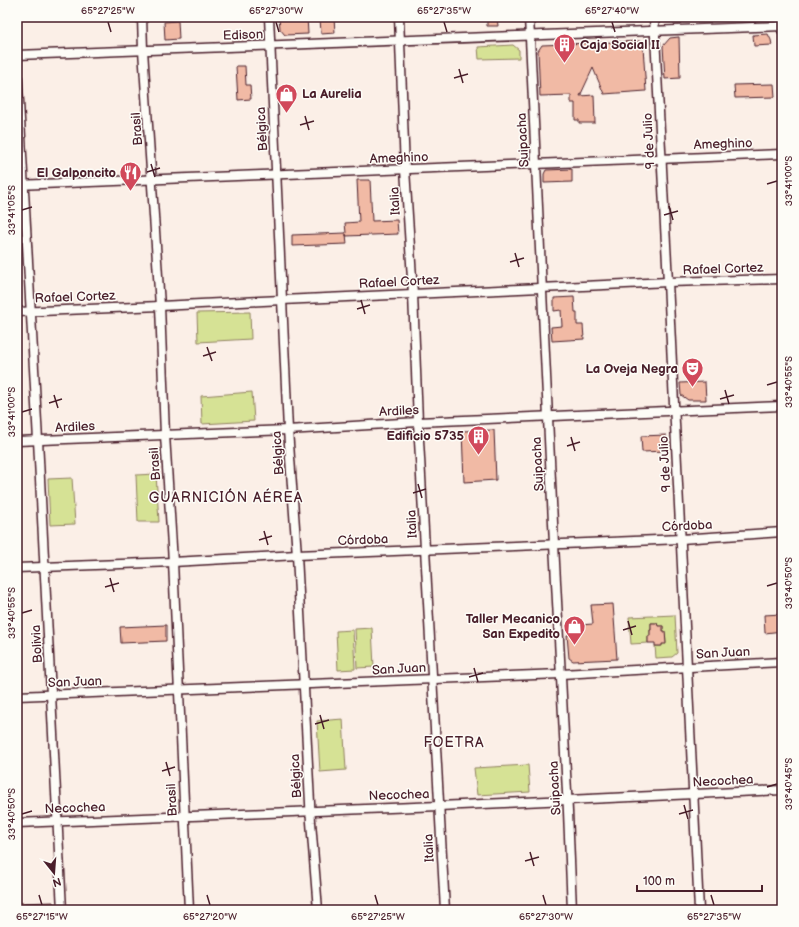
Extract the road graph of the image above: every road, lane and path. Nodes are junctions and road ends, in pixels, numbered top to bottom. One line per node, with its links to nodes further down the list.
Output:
1 (142, 17): 13 (street, Brasil)
2 (269, 17): 12 (street, Bélgica)
3 (399, 17): 11 (street, Italia)
4 (528, 17): 10 (street, Suipacha)
5 (654, 17): 9 (street, 9 de Julio)
6 (781, 17): 7 (street)
7 (782, 26): 8 (street); 9 (street, Edison)
8 (782, 30)
9 (654, 32): 10 (street, Edison); 17 (street, 9 de Julio)
10 (530, 36): 11 (street, Edison); 18 (street, Suipacha)
11 (400, 41): 12 (street, Edison); 19 (street, Italia)
12 (270, 46): 13 (street, Edison); 20 (street, Bélgica)
13 (143, 50): 14 (street, Edison); 21 (street, Brasil)
14 (17, 55)
15 (17, 66): 22 (street, Bolivia)
16 (782, 154): 17 (street, Ameghino)
17 (662, 159): 18 (street, Ameghino); 24 (street, 9 de Julio)
18 (536, 164): 19 (street, Ameghino); 25 (street, Suipacha)
19 (405, 169): 20 (street, Ameghino); 26 (street, Italia)
20 (276, 175): 21 (street, Ameghino); 27 (street, Bélgica)
21 (152, 180): 22 (street, Ameghino); 28 (street, Brasil)
22 (20, 185): 29 (street, Bolivia)
23 (782, 278): 24 (street, Rafael Cortez)
24 (668, 282): 25 (street, Rafael Cortez); 32 (street, 9 de Julio)
25 (542, 288): 26 (street, Rafael Cortez); 33 (street, Suipacha)
26 (413, 294): 27 (street, Rafael Cortez); 34 (street, Italia)
27 (282, 300): 28 (street, Rafael Cortez); 35 (street, Bélgica)
28 (160, 306): 29 (street, Rafael Cortez); 36 (street, Brasil)
29 (31, 311): 30 (street, Rafael Cortez); 37 (street, Bolivia)
30 (17, 312)
31 (782, 406): 32 (street, Ardiles)
32 (675, 411): 33 (street, Ardiles); 40 (street, 9 de Julio)
33 (548, 416): 34 (street, Ardiles); 41 (street, Suipacha)
34 (418, 422): 35 (street, Ardiles); 42 (street, Italia)
35 (288, 430): 36 (street, Ardiles); 43 (street, Bélgica)
36 (165, 435): 37 (street, Ardiles); 44 (street, Brasil)
37 (38, 440): 38 (street, Ardiles); 45 (street, Bolivia)
38 (17, 441)
39 (782, 532): 40 (street, Córdoba)
40 (681, 539): 41 (street, Córdoba); 48 (street, 9 de Julio)
41 (554, 544): 42 (street, Córdoba); 49 (street, Suipacha)
42 (426, 549): 43 (street, Córdoba); 50 (street, Italia)
43 (297, 554): 44 (street, Córdoba); 51 (street, Bélgica)
44 (173, 562): 45 (street, Córdoba); 52 (street, Brasil)
45 (45, 566): 46 (street, Córdoba); 53 (street, Bolivia)
46 (17, 568)
47 (782, 662): 48 (street, San Juan)
48 (687, 667): 49 (street, San Juan); 56 (street, 9 de Julio)
49 (561, 674): 50 (street, San Juan); 57 (street, Suipacha)
50 (432, 679): 51 (street, San Juan); 58 (street, Italia)
51 (304, 685): 52 (street, San Juan); 59 (street, Bélgica)
52 (179, 690): 53 (street, San Juan); 60 (street, Brasil)
53 (51, 695): 54 (street, San Juan); 61 (street, Bolivia)
54 (17, 696)
55 (782, 790): 56 (street, Necochea)
56 (693, 794): 57 (street, Necochea); 68 (street, 9 de Julio)
57 (568, 800): 58 (street, Necochea); 67 (street, Suipacha)
58 (439, 806): 59 (street, Necochea); 66 (street, Italia)
59 (310, 810): 60 (street, Necochea); 65 (street, Bélgica)
60 (185, 816): 61 (street, Necochea); 64 (street, Brasil)
61 (57, 820): 62 (street, Necochea); 63 (street, Bolivia)
62 (17, 823)
63 (62, 910)
64 (189, 910)
65 (318, 910)
66 (445, 910)
67 (572, 910)
68 (699, 910)

